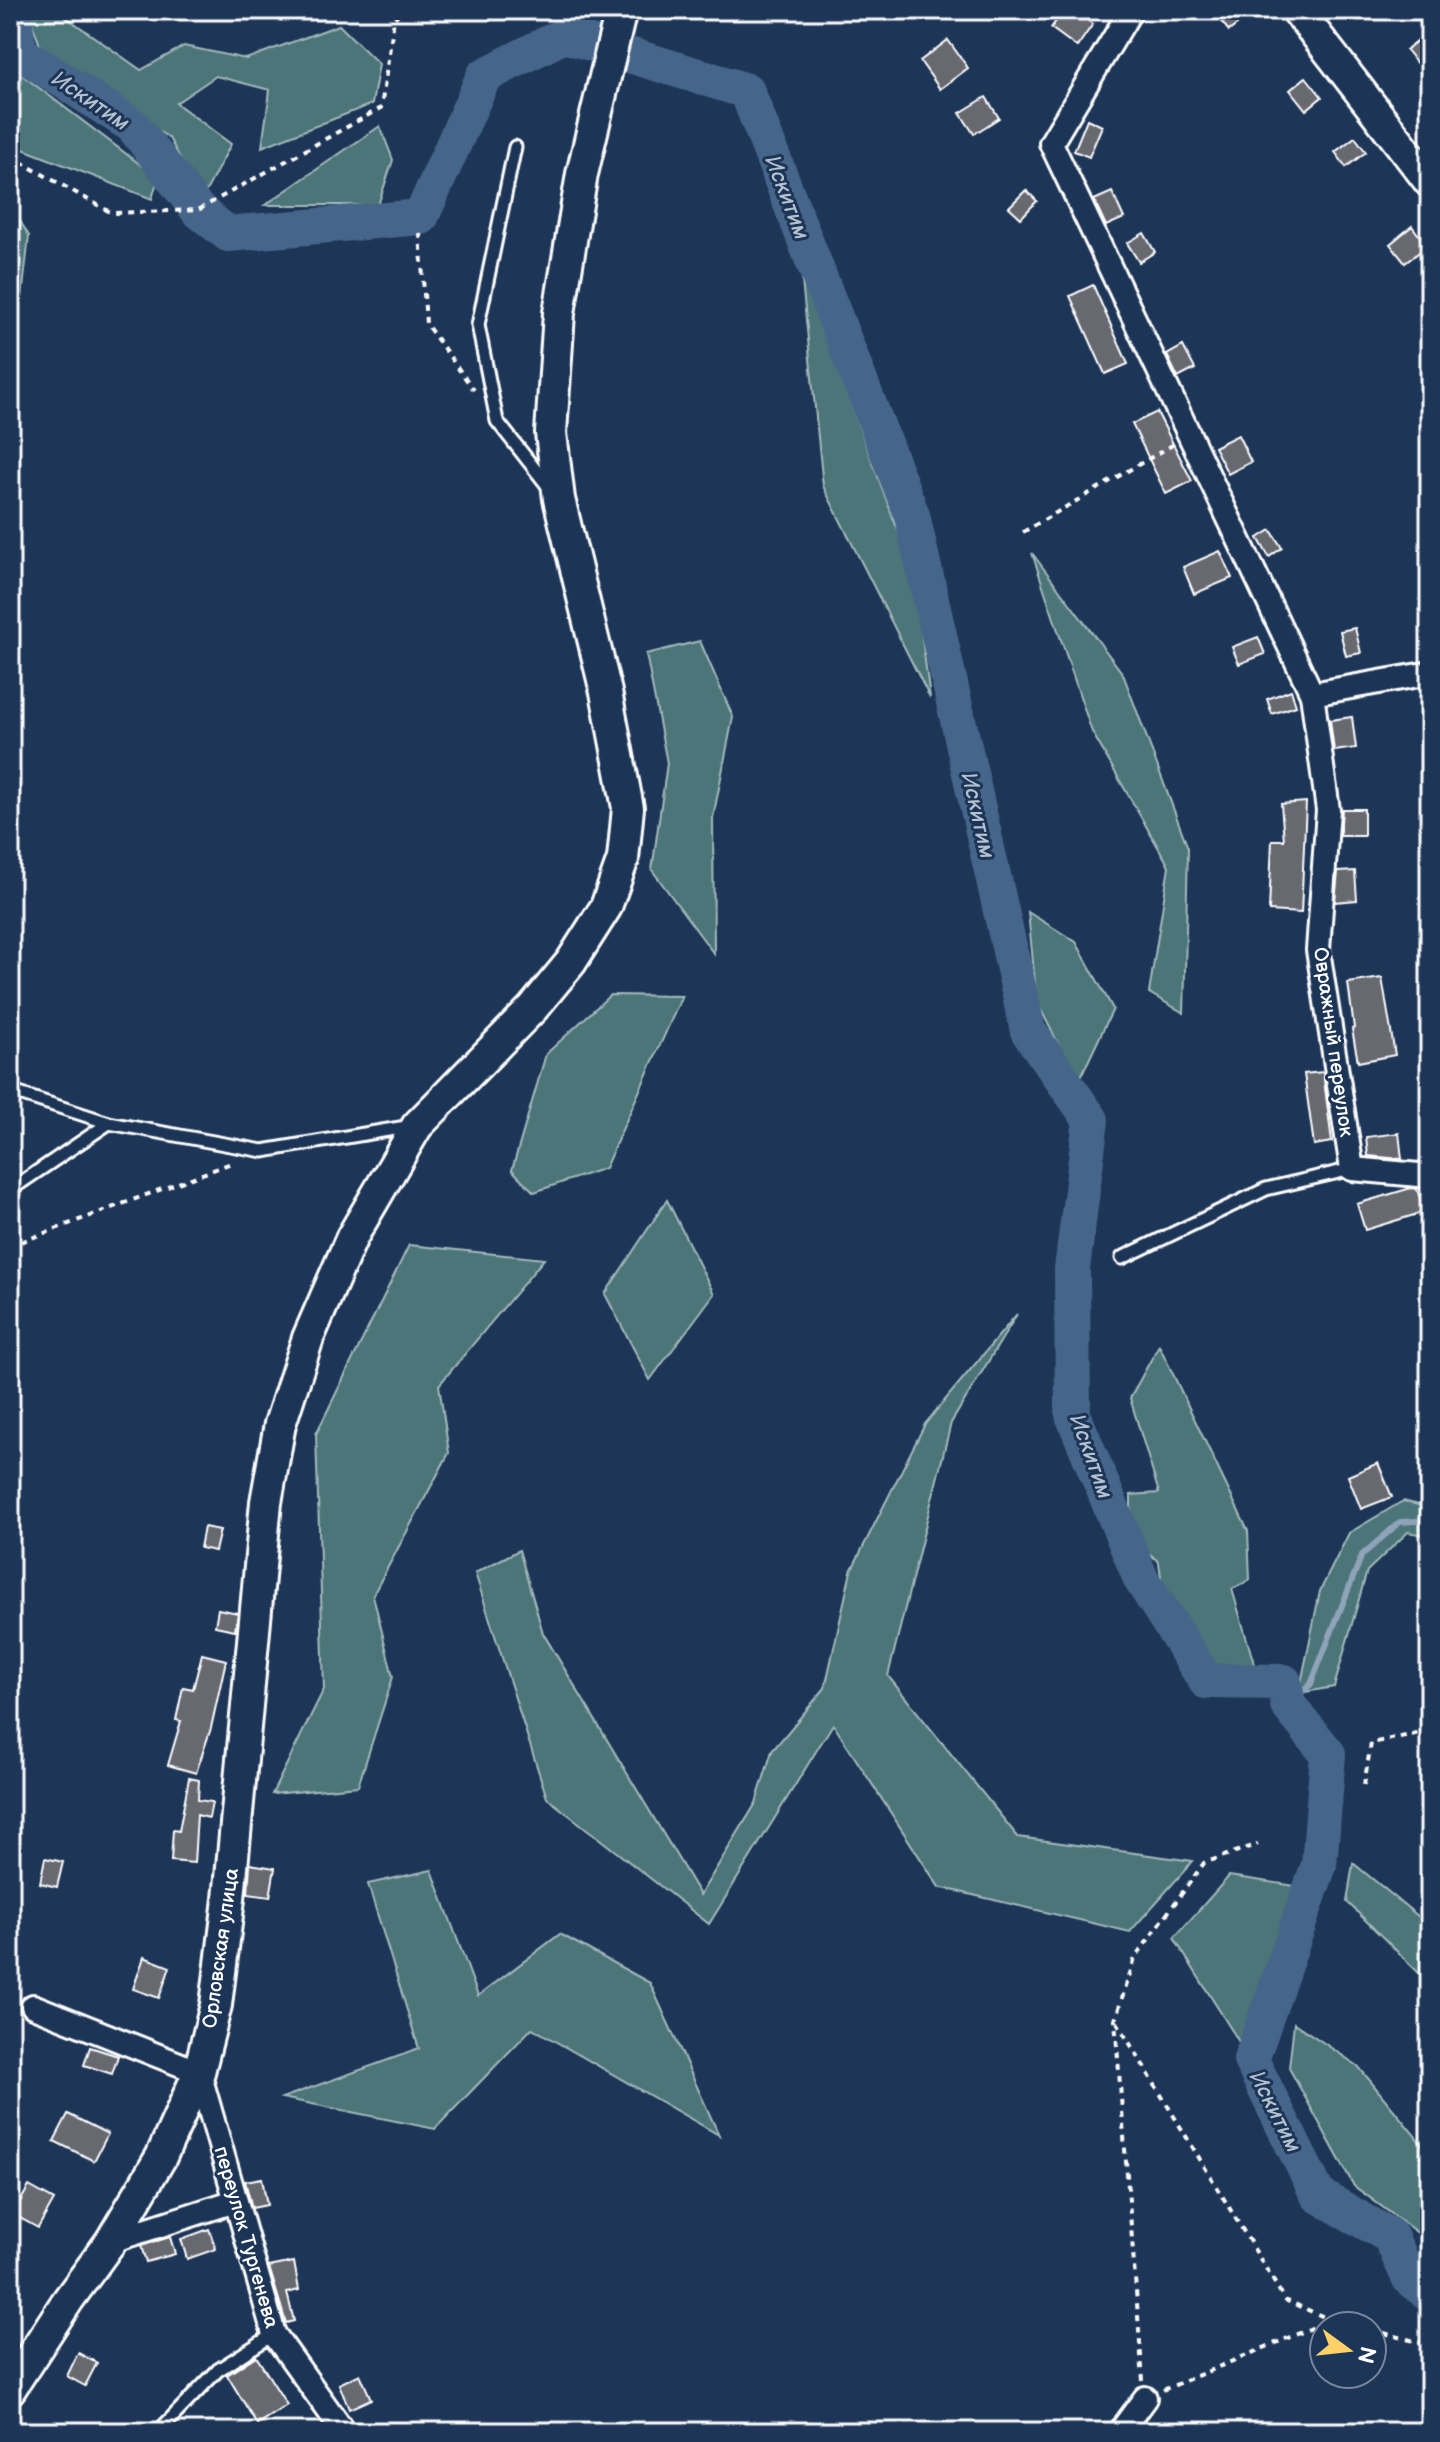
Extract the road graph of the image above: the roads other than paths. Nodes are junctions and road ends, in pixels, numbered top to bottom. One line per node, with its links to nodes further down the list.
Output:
1 (621, 10): 6 (main road, Орловская улица)
2 (1131, 10): 8 (street, Овражный переулок)
3 (1297, 10): 5 (main road)
4 (515, 147): 6 (lane)
5 (1430, 182)
6 (559, 499): 11 (main road, Орловская улица)
7 (1430, 673): 8 (street)
8 (1312, 694): 12 (street, Овражный переулок)
9 (12, 1093): 10 (lane)
10 (109, 1123): 11 (lane); 14 (lane)
11 (417, 1126): 17 (main road, Орловская улица)
12 (1352, 1169): 13 (street); 15 (lane)
13 (1430, 1176)
14 (10, 1190)
15 (1122, 1258)
16 (33, 2006): 17 (street)
17 (199, 2072): 18 (street, переулок Тургенева); 19 (main road, Орловская улица)
18 (235, 2201): 19 (street); 20 (street, переулок Тургенева)
19 (111, 2241): 21 (main road, Орловская улица)
20 (274, 2334): 23 (lane); 24 (street, переулок Тургенева)
21 (10, 2389)
22 (1145, 2398): 25 (street)
23 (158, 2432)
24 (344, 2432)
25 (1120, 2432)

